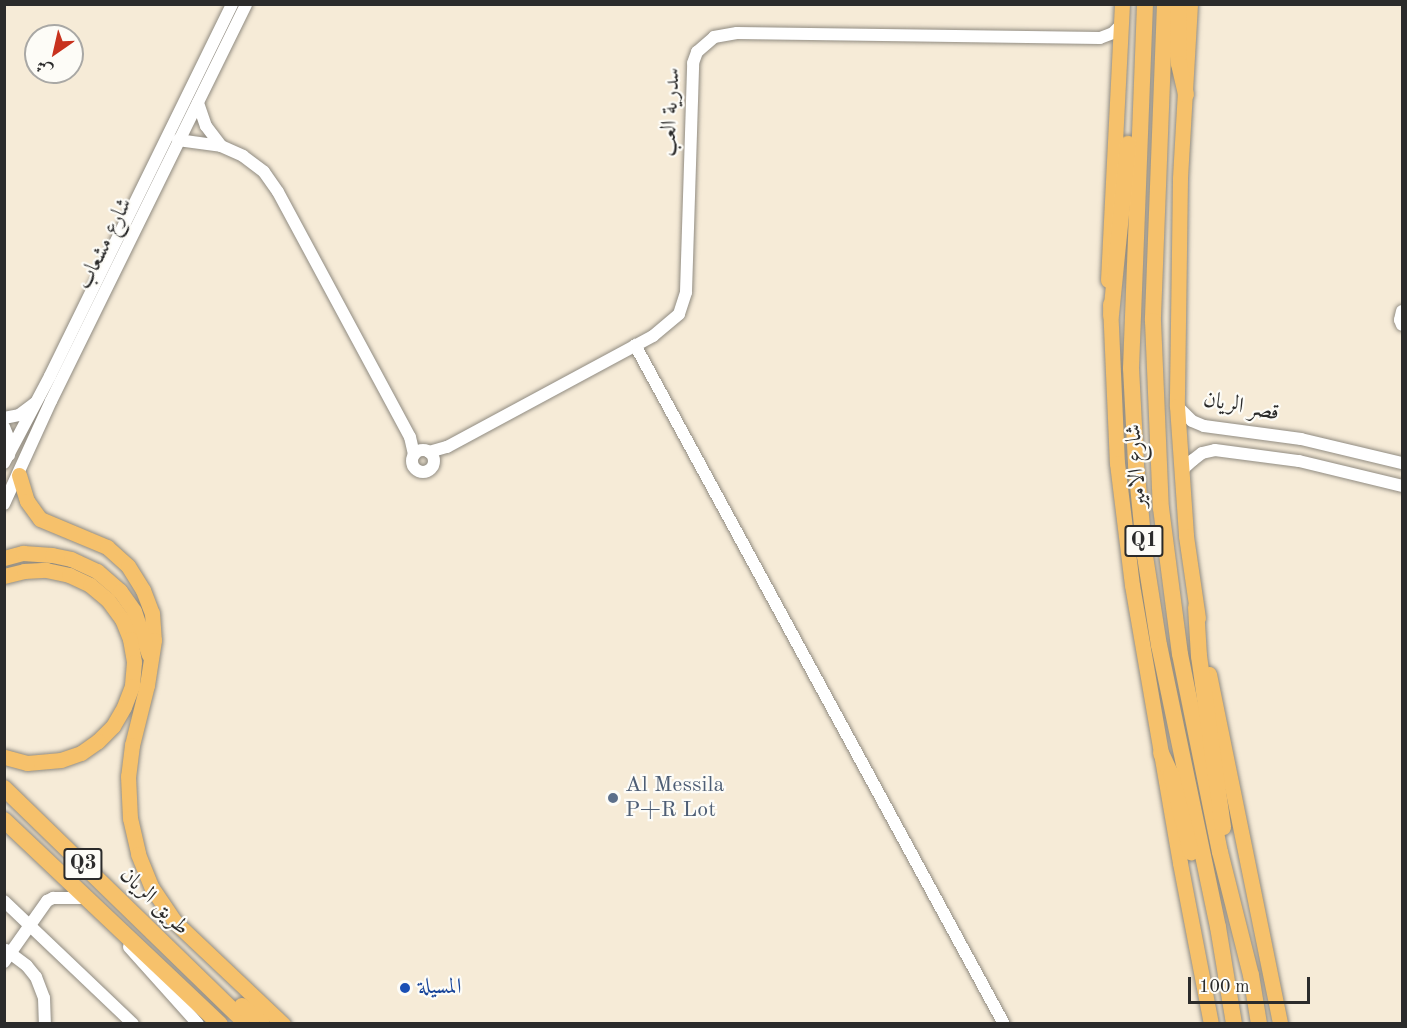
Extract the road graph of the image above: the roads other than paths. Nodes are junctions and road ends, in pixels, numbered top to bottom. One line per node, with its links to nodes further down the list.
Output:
1 (232, 4): 20 (street, شارع مشعاب)
2 (246, 4): 13 (street, شارع مشعاب)
3 (1122, 4): 8 (main road, شارع الامير)
4 (1145, 4): 10 (highway, شارع الامير / Q1)
5 (1165, 4): 41 (highway, شارع الامير / Q1)
6 (1178, 4): 12 (highway)
7 (1190, 4): 12 (main road, شارع الامير)
8 (1122, 24): 9 (street); 11 (main road, شارع الامير)
9 (1100, 38): 11 (street); 19 (street, سدرية العب)
10 (1142, 51): 17 (highway); 45 (highway, شارع الامير / Q1)
11 (1120, 53): 17 (main road, شارع الامير)
12 (1186, 94): 21 (main road, شارع الامير)
13 (198, 103): 14 (street, شارع مشعاب); 15 (street)
14 (178, 140): 15 (street); 28 (street, شارع مشعاب)
15 (221, 146): 19 (street, سدرية العب)
16 (1402, 311): 18 (street)
17 (1111, 315): 36 (main road, شارع الامير)
18 (1402, 325)
19 (636, 345): 56 (street)
20 (39, 400): 22 (street); 25 (street, شارع مشعاب)
21 (1177, 406): 24 (street, قصر الريان); 29 (main road, شارع الامير)
22 (4, 418)
23 (4, 427): 25 (street)
24 (1301, 440): 26 (street, قصر الريان); 27 (street, قصر الريان)
25 (7, 460)
26 (1299, 461): 29 (street, قصر الريان); 30 (street, قصر الريان)
27 (1402, 463)
28 (19, 475): 31 (street, شارع مشعاب); 35 (main road)
29 (1181, 480): 34 (main road, شارع الامير)
30 (1402, 486)
31 (4, 504)
32 (4, 558): 35 (main road)
33 (4, 576): 37 (main road)
34 (1196, 607): 41 (highway); 60 (main road, شارع الامير)
35 (151, 661): 39 (main road)
36 (1161, 753): 45 (highway); 57 (main road, شارع الامير)
37 (4, 757)
38 (4, 788): 46 (highway, طريق الريان / Q3)
39 (130, 818): 54 (main road); 55 (main road)
40 (4, 820): 43 (highway, طريق الريان / Q3)
41 (1220, 852): 59 (highway, شارع الامير / Q1)
42 (4, 901): 44 (street)
43 (89, 903): 44 (street); 50 (street, طريق الريان); 51 (highway, طريق الريان / Q3)
44 (29, 925): 47 (street); 49 (street)
45 (1218, 927): 58 (highway, شارع الامير / Q1)
46 (162, 942): 52 (highway, طريق الريان / Q3); 53 (highway)
47 (7, 955): 48 (street)
48 (45, 1023)
49 (133, 1023)
50 (198, 1023)
51 (220, 1023)
52 (247, 1023)
53 (262, 1023)
54 (268, 1023)
55 (283, 1023)
56 (1005, 1023)
57 (1211, 1023)
58 (1234, 1023)
59 (1259, 1023)
60 (1280, 1023)

